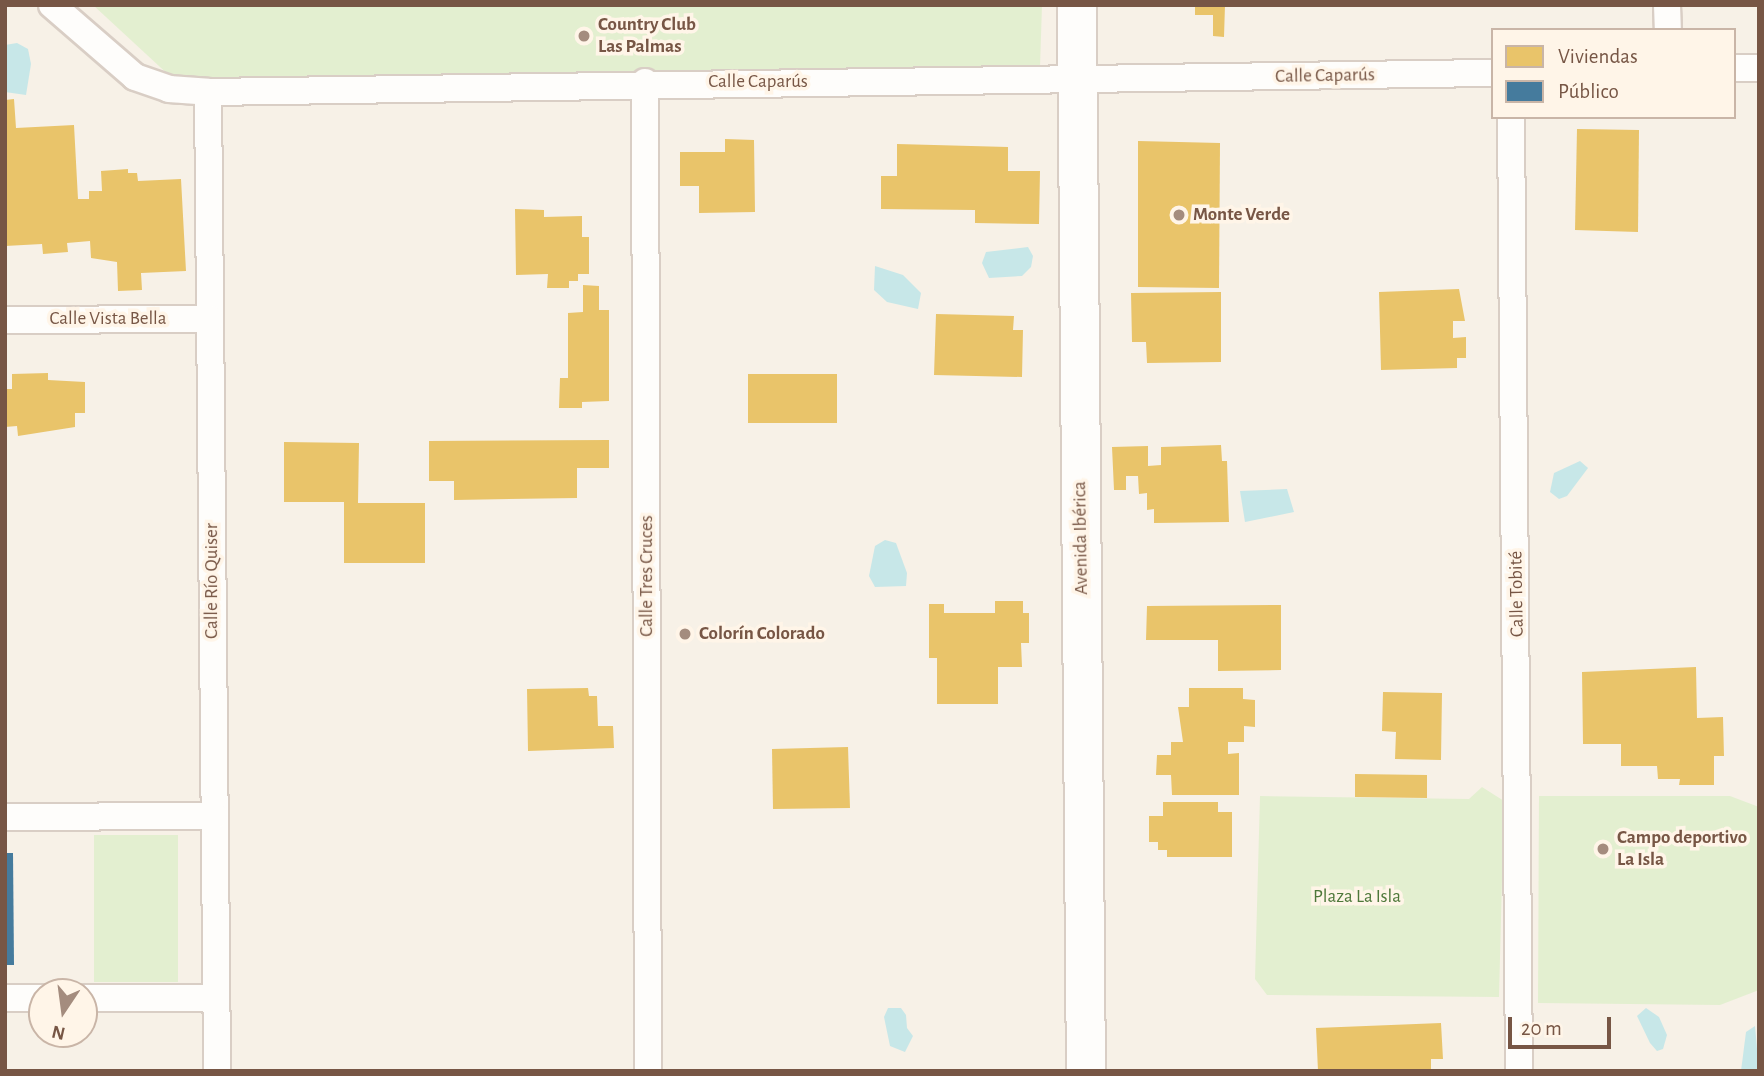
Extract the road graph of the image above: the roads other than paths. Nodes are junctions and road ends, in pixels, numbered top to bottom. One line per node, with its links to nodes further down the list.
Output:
1 (52, 5): 10 (street, Calle Caparús)
2 (1077, 5): 8 (street, Avenida Ibérica)
3 (1667, 5): 4 (street)
4 (1668, 28)
5 (1736, 68): 6 (street)
6 (1759, 68)
7 (1491, 73): 8 (street, Calle Caparús)
8 (1077, 80): 9 (street, Calle Caparús); 22 (street, Avenida Ibérica)
9 (645, 82): 10 (street, Calle Caparús); 21 (street, Calle Tres Cruces)
10 (208, 92): 12 (street, Calle Río Quiser)
11 (1511, 119): 23 (street, Calle Tobité)
12 (210, 319): 13 (street, Calle Vista Bella); 14 (street, Calle Río Quiser)
13 (5, 320)
14 (214, 816): 15 (street); 19 (street, Calle Río Quiser)
15 (5, 817)
16 (5, 998): 17 (street)
17 (28, 998)
18 (98, 998): 19 (street)
19 (216, 998): 20 (street, Calle Río Quiser)
20 (217, 1071)
21 (648, 1071)
22 (1086, 1071)
23 (1519, 1071)

